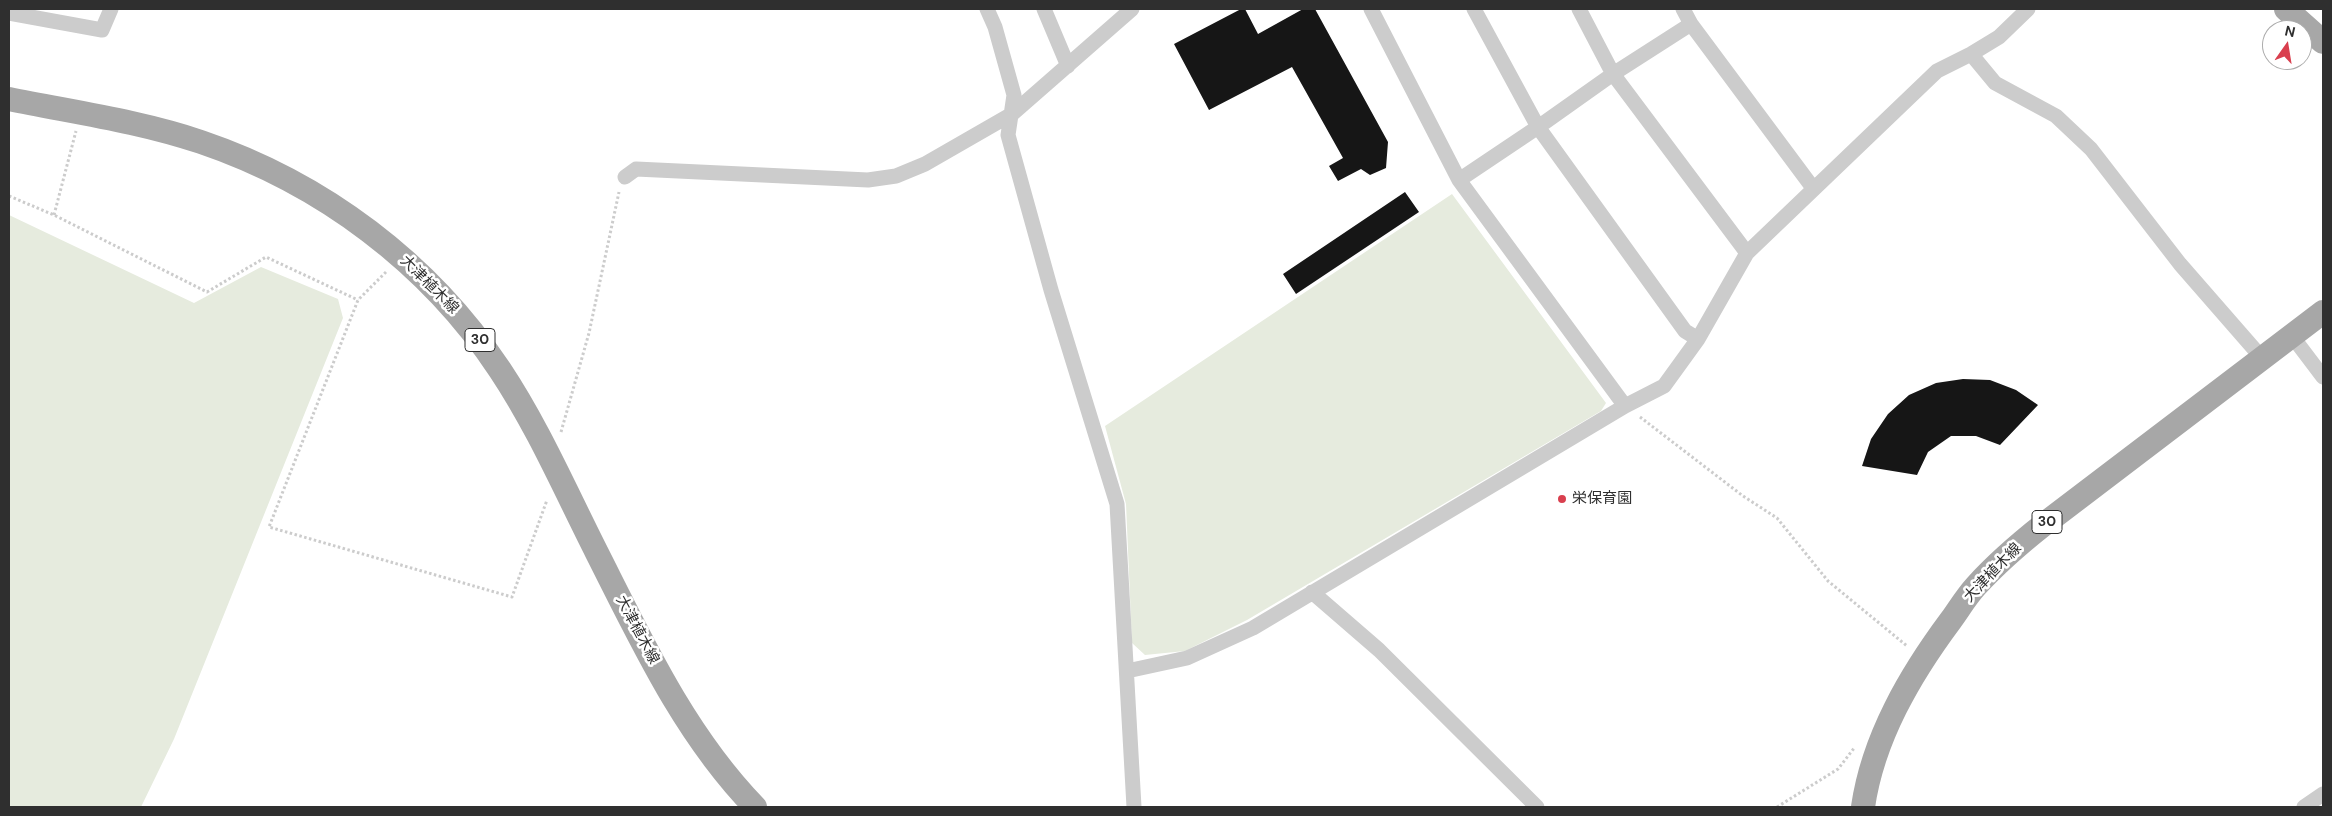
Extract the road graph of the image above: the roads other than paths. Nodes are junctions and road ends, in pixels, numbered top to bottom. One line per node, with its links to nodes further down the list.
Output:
1 (110, 9): 11 (street)
2 (987, 9): 18 (street)
3 (1044, 9): 15 (street)
4 (1132, 9): 15 (street)
5 (1371, 9): 21 (street)
6 (1474, 9): 19 (street)
7 (1579, 9): 16 (street)
8 (1683, 9): 12 (street)
9 (2028, 9): 14 (street)
10 (2286, 9): 13 (main road)
11 (9, 13)
12 (1691, 24): 16 (street); 22 (street)
13 (2323, 42)
14 (1971, 54): 22 (street); 27 (street)
15 (1068, 66): 18 (street)
16 (1613, 74): 19 (street); 23 (street)
17 (9, 99): 33 (main road, 大津植木線 / 30)
18 (1012, 114): 20 (street); 31 (street)
19 (1538, 127): 21 (street); 26 (street)
20 (624, 177)
21 (1459, 180): 29 (street)
22 (1813, 188): 23 (street)
23 (1747, 253): 26 (street)
24 (2323, 312): 25 (main road, 大津植木線 / 30)
25 (2292, 336): 27 (main road, 大津植木線 / 30); 28 (street)
26 (1698, 339): 29 (street)
27 (2262, 358): 36 (main road, 大津植木線 / 30)
28 (2323, 376)
29 (1625, 406): 30 (street)
30 (1312, 592): 31 (street); 35 (street)
31 (1126, 671): 34 (street)
32 (2323, 794): 37 (street)
33 (755, 807)
34 (1134, 807)
35 (1537, 807)
36 (1863, 807)
37 (2304, 807)

